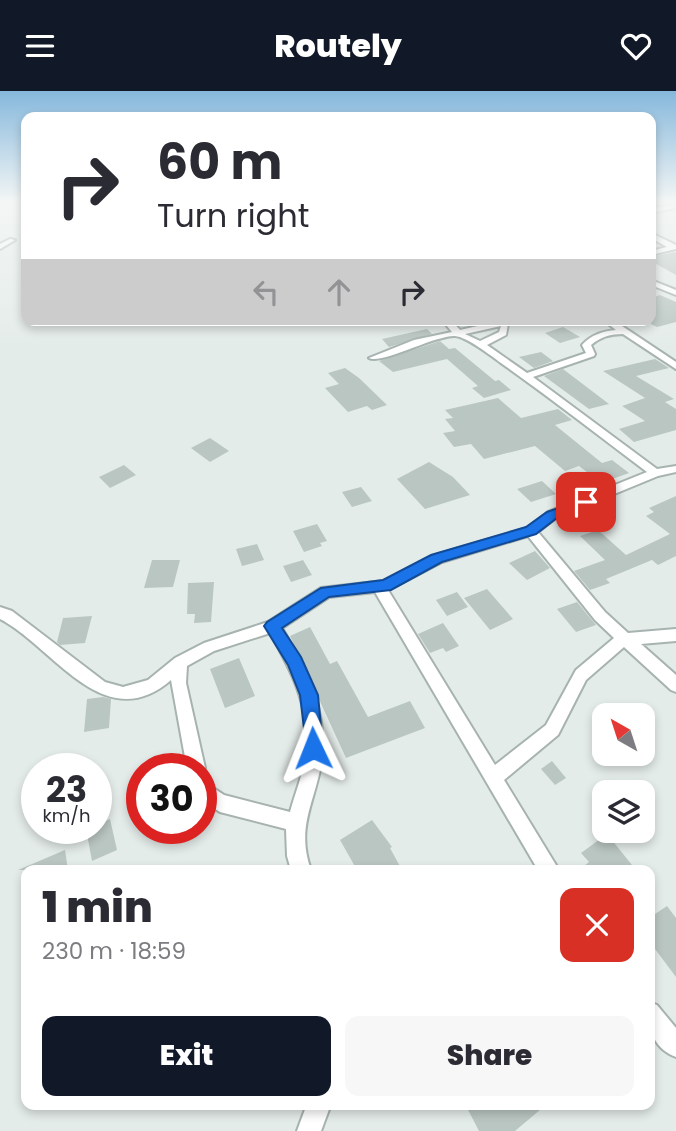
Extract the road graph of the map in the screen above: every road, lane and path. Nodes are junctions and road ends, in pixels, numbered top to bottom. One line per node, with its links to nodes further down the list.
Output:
1 (656, 284): 2 (street)
2 (676, 293)
3 (452, 326): 8 (street)
4 (494, 326): 8 (street)
5 (505, 326): 9 (street)
6 (616, 326): 7 (street)
7 (624, 332): 11 (street); 12 (street)
8 (460, 334): 9 (street); 10 (street)
9 (483, 346): 12 (street)
10 (373, 358)
11 (676, 366)
12 (526, 376): 14 (street)
13 (676, 470): 14 (street)
14 (655, 473): 15 (street)
15 (531, 531): 16 (street); 20 (street)
16 (379, 587): 18 (street); 24 (street)
17 (0, 613): 21 (street)
18 (272, 626): 21 (street); 26 (street)
19 (676, 635): 20 (street)
20 (625, 639): 22 (street); 24 (street)
21 (180, 663): 23 (street)
22 (676, 685)
23 (193, 753)
24 (494, 776): 28 (street)
25 (217, 802): 26 (street)
26 (294, 822): 27 (street)
27 (300, 865)
28 (546, 865)
29 (655, 1020): 30 (street)
30 (676, 1046)
31 (317, 1110): 32 (street)
32 (309, 1131)

